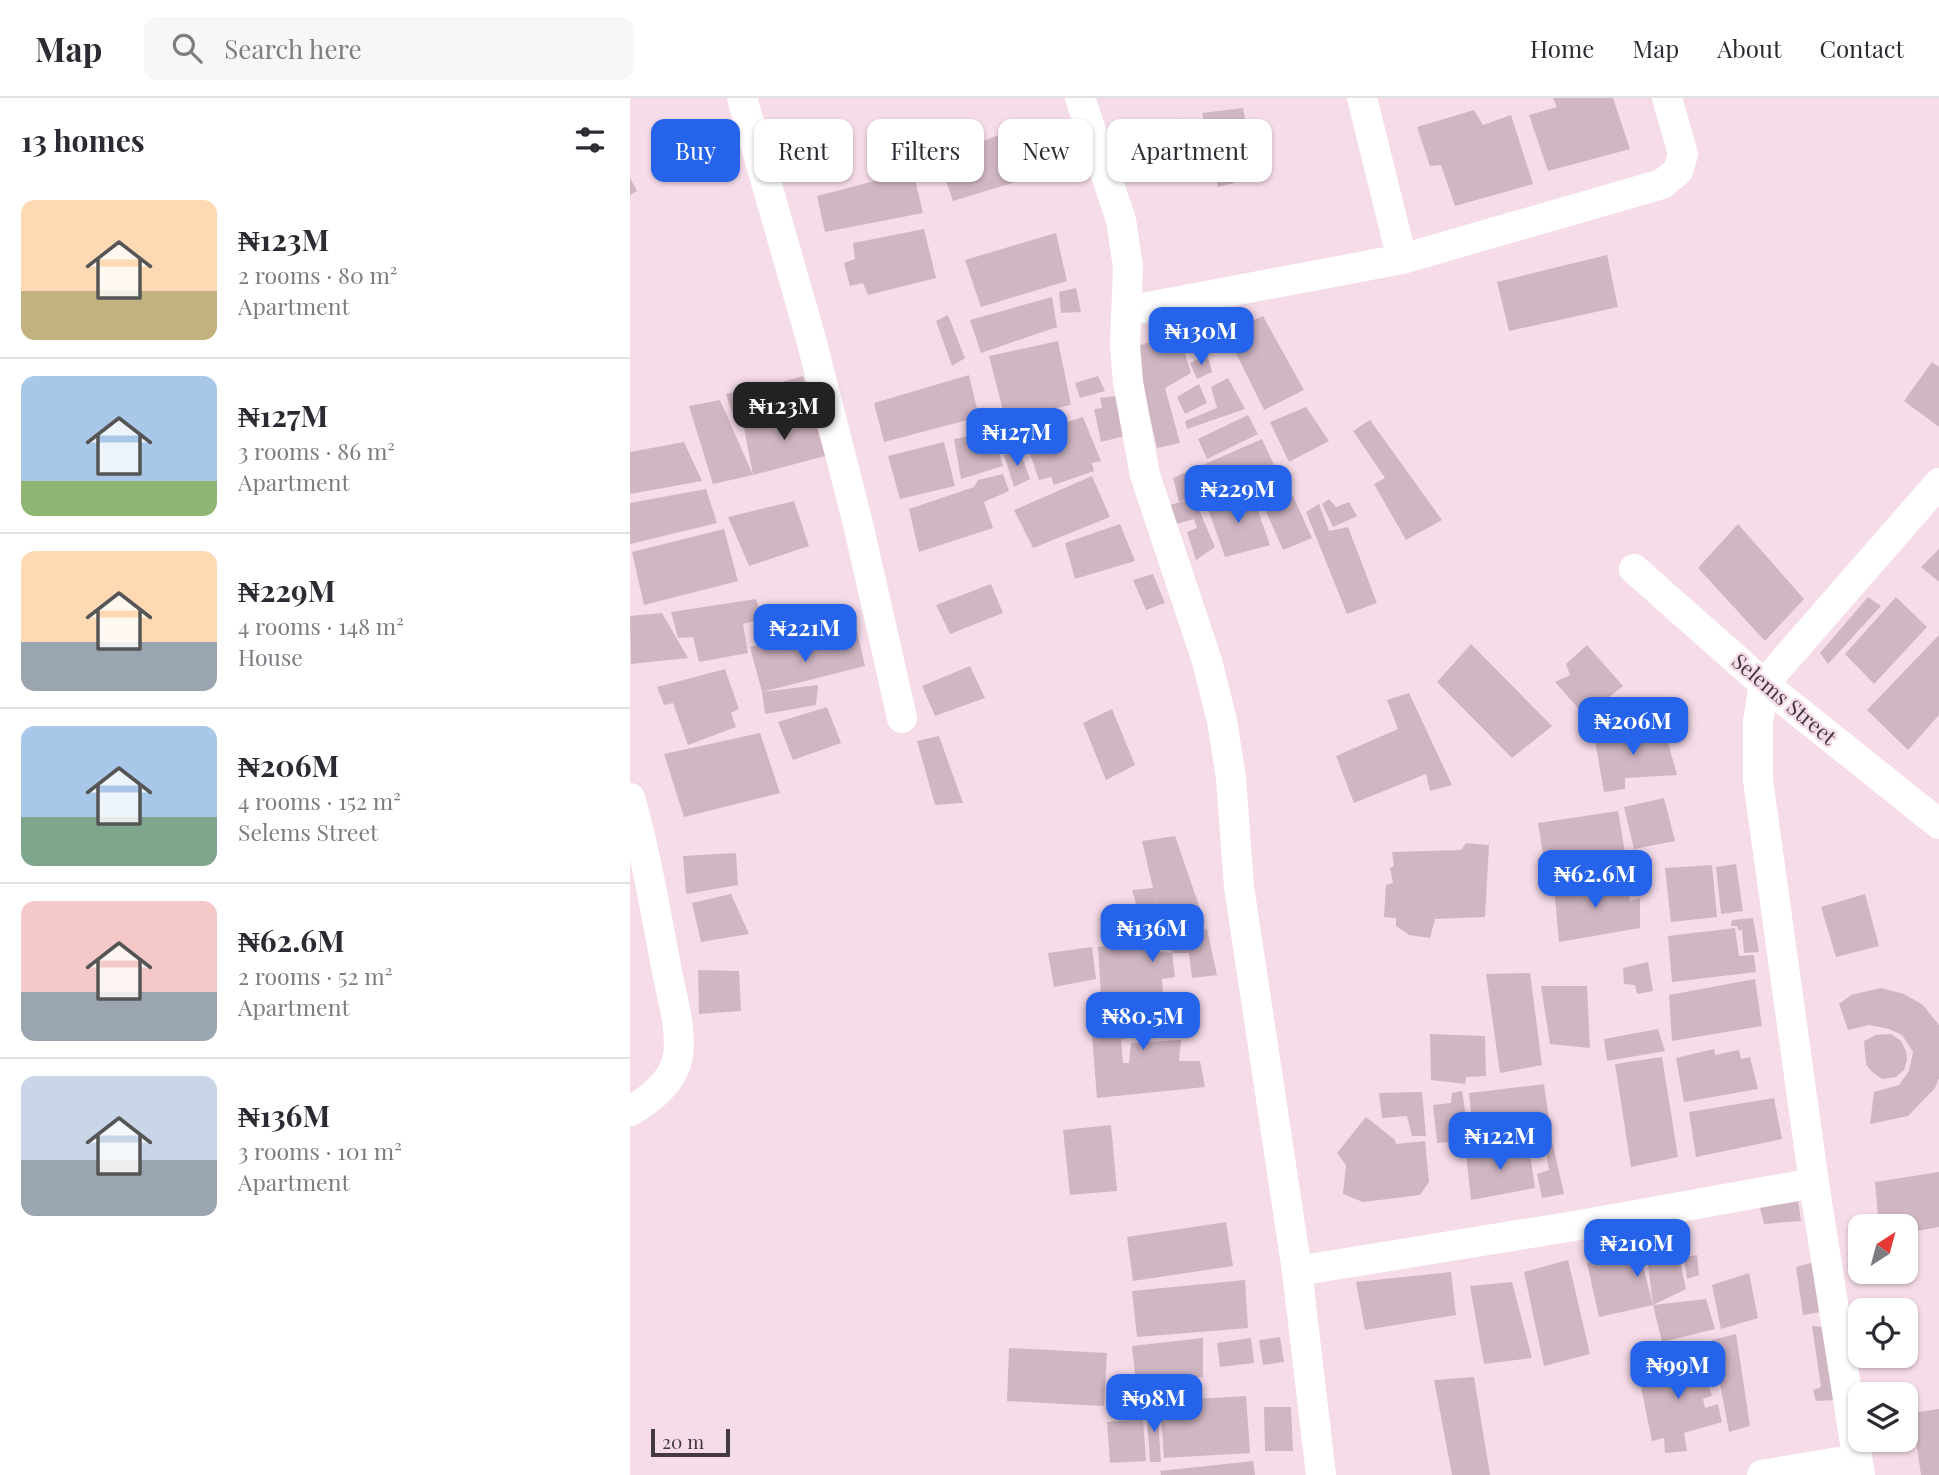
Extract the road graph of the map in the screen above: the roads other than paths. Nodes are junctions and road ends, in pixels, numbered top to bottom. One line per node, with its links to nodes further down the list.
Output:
1 (742, 98): 10 (street)
2 (1080, 98): 6 (street)
3 (1362, 98): 5 (street)
4 (1667, 98): 5 (street)
5 (1402, 259): 6 (street)
6 (1127, 311): 15 (street)
7 (1939, 483): 9 (street)
8 (1634, 569): 9 (street, Selems Street)
9 (1765, 684): 12 (street, Selems Street); 14 (street)
10 (902, 718)
11 (630, 798): 13 (street)
12 (1939, 824)
13 (630, 1111)
14 (1814, 1183): 15 (street); 16 (street)
15 (1297, 1271): 17 (street)
16 (1859, 1467): 18 (street)
17 (1321, 1475)
18 (1762, 1475)

